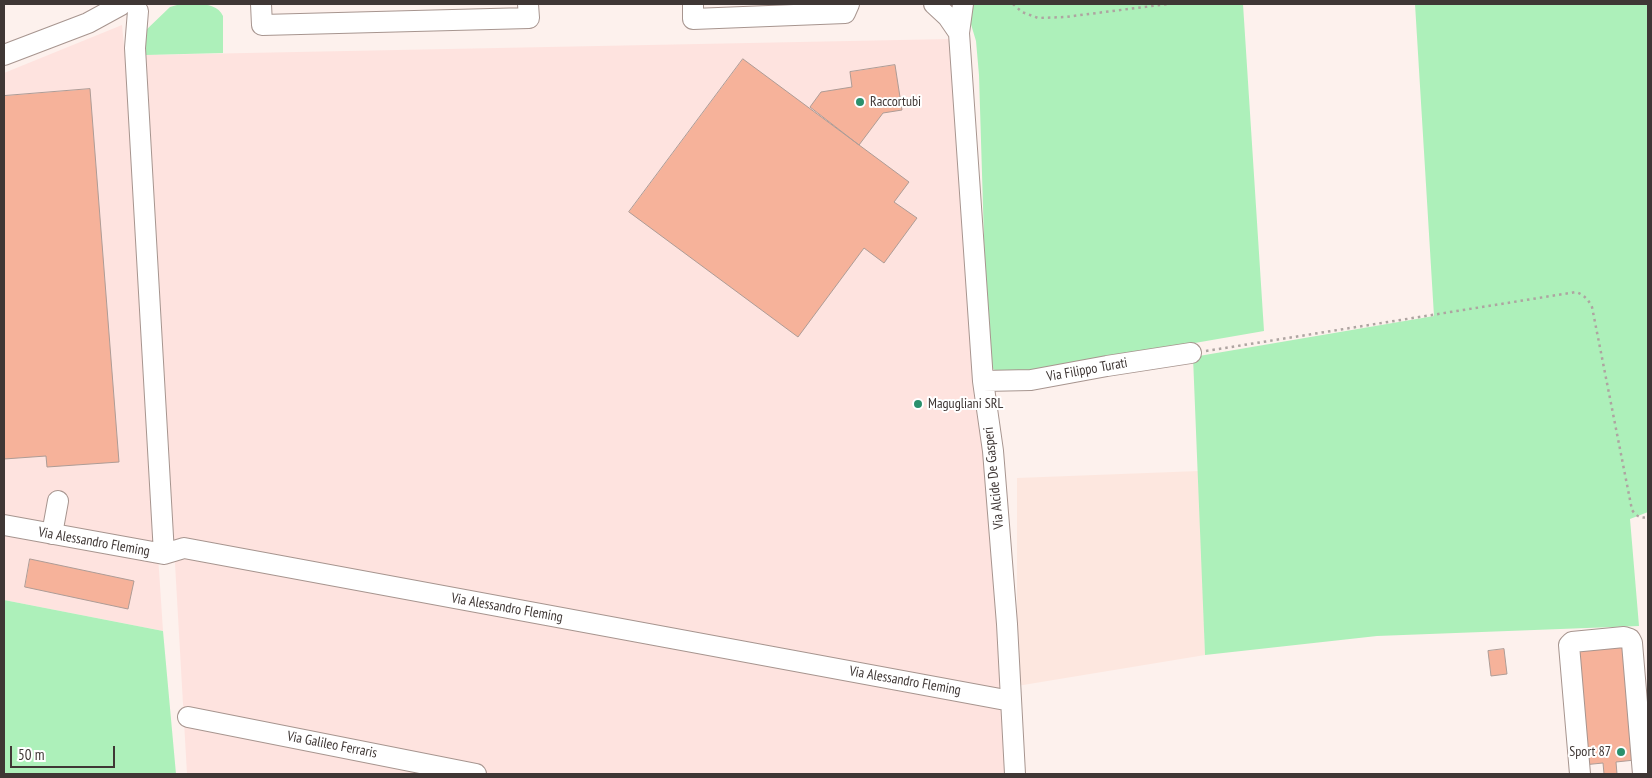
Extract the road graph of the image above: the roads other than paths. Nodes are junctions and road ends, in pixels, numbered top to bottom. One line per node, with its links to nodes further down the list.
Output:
1 (262, 4): 2 (street)
2 (528, 4)
3 (693, 4): 4 (street)
4 (849, 4)
5 (934, 4): 8 (street)
6 (963, 4): 8 (street, Via Alcide De Gasperi)
7 (133, 6): 9 (street); 15 (street)
8 (958, 33): 11 (street, Via Alcide De Gasperi)
9 (4, 55)
10 (1191, 353): 11 (street, Via Filippo Turati)
11 (983, 381): 16 (street, Via Alcide De Gasperi)
12 (58, 501): 14 (street)
13 (4, 525): 14 (street, Via Alessandro Fleming)
14 (52, 534): 15 (street, Via Alessandro Fleming)
15 (164, 554): 16 (street, Via Alessandro Fleming)
16 (1011, 700): 19 (street, Via Alcide De Gasperi)
17 (188, 716): 18 (street, Via Galileo Ferraris)
18 (476, 774)
19 (1015, 774)
20 (1580, 774): 21 (street)
21 (1643, 774)

